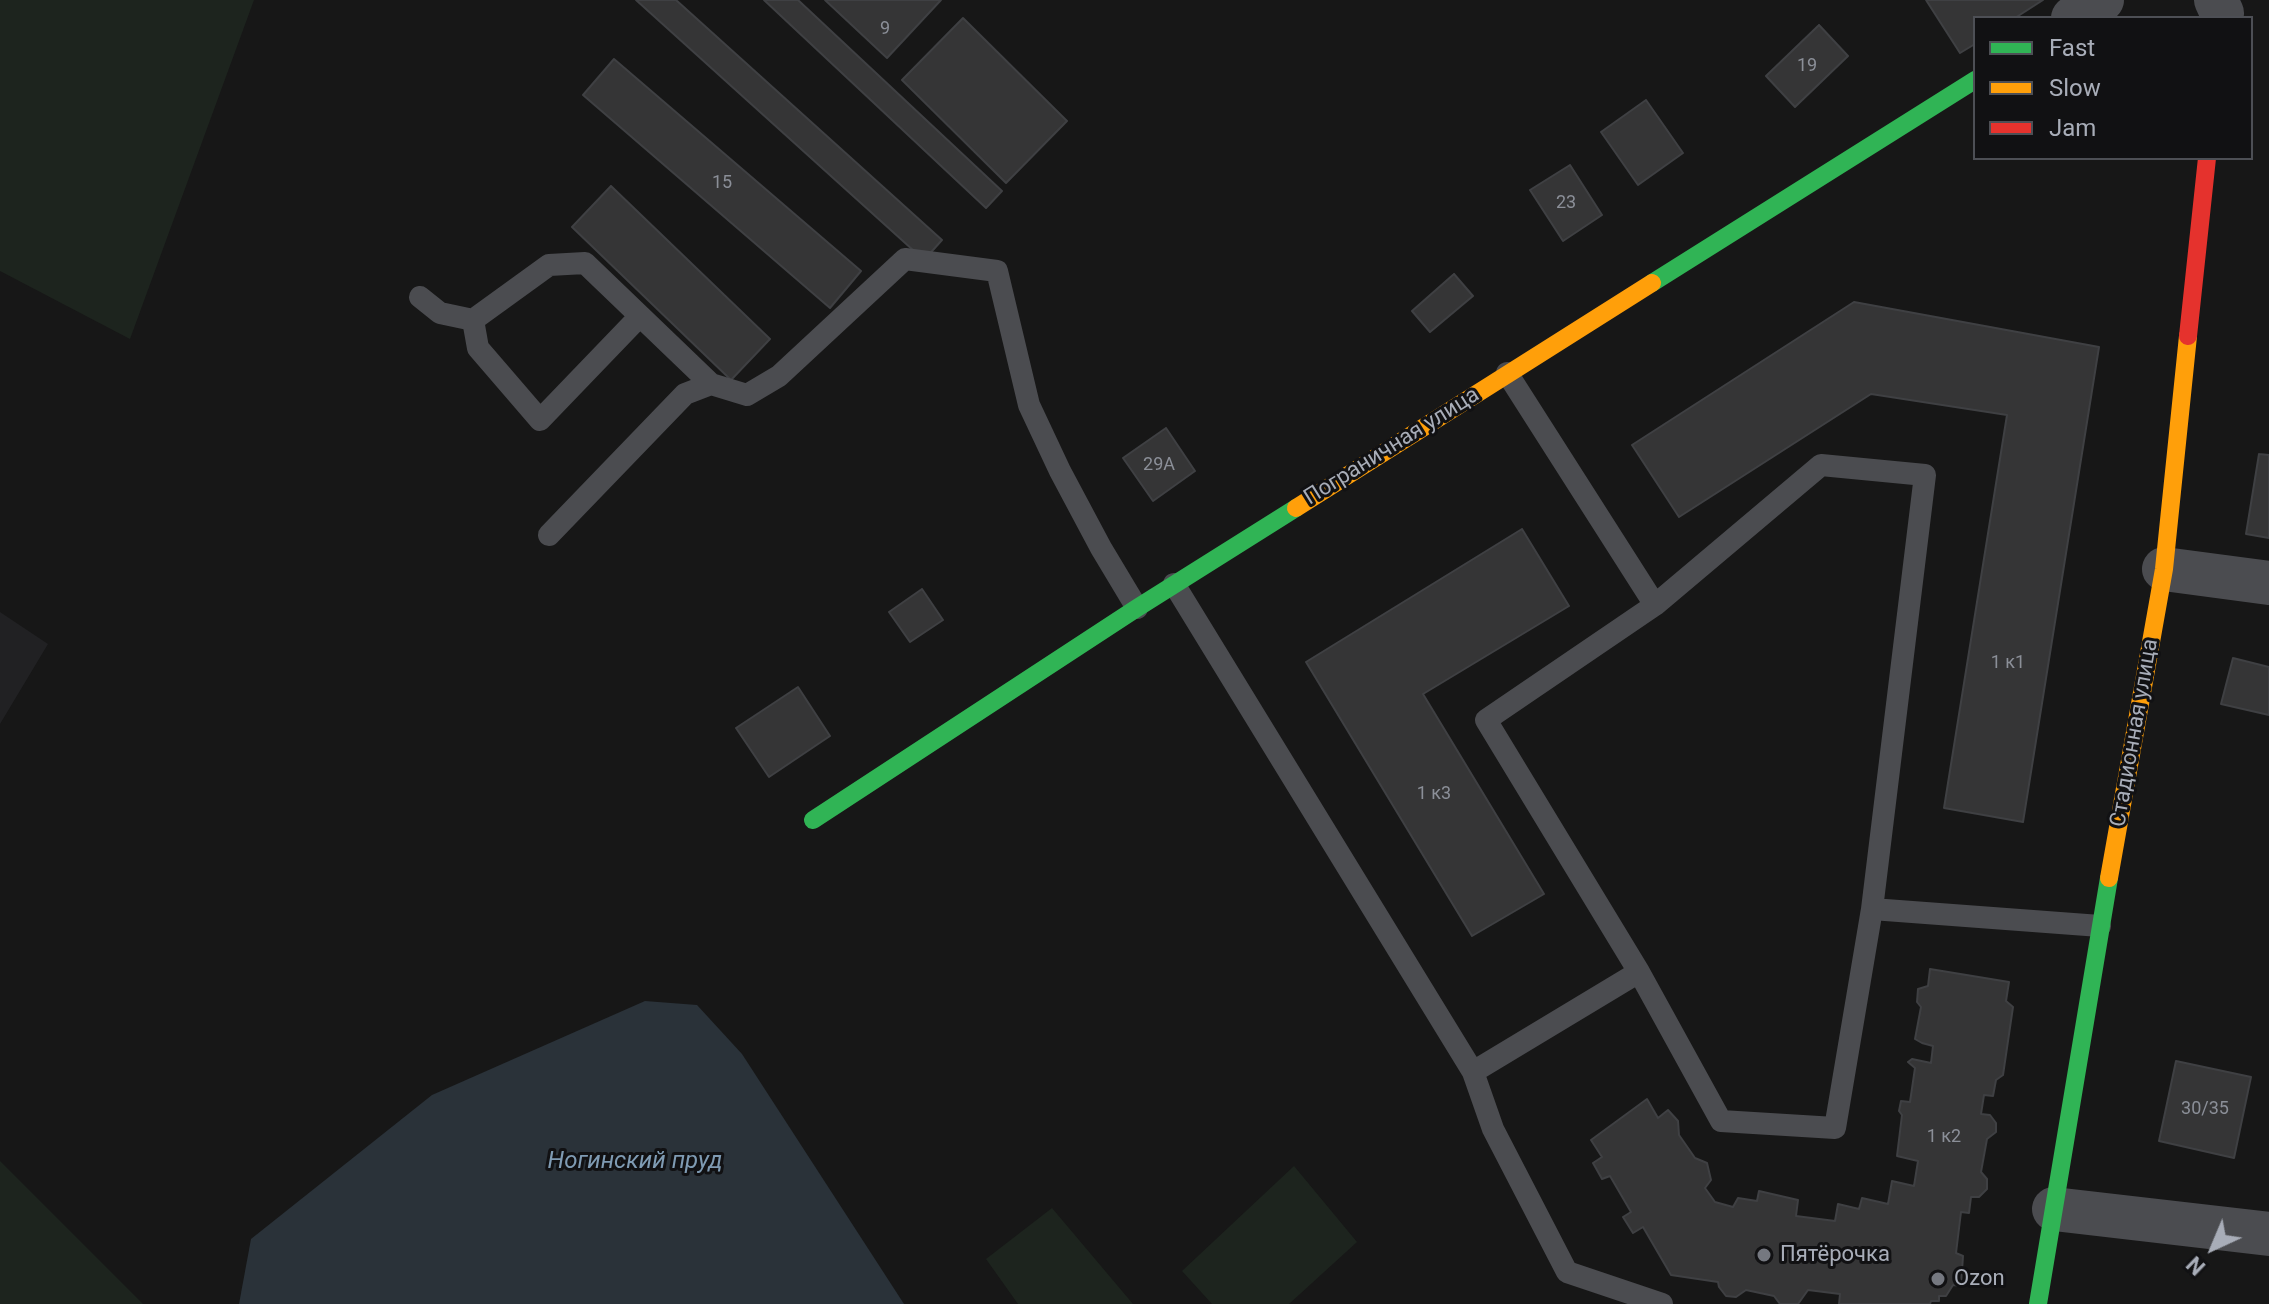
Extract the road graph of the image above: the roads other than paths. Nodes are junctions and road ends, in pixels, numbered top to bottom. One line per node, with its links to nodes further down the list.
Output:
1 (2102, 0): 2 (street)
2 (2076, 16)
3 (1973, 81): 8 (street, Пограничная улица)
4 (2207, 160): 11 (street, Стадионная улица)
5 (420, 297): 7 (lane)
6 (640, 316): 7 (lane); 7 (lane); 9 (lane)
7 (473, 320)
8 (1507, 373): 13 (street, Пограничная улица); 14 (lane)
9 (711, 384): 10 (lane); 15 (lane)
10 (549, 535)
11 (2164, 569): 12 (street); 18 (street, Стадионная улица)
12 (2269, 583)
13 (1174, 584): 15 (street, Пограничная улица); 20 (lane)
14 (1655, 605): 17 (lane); 19 (lane)
15 (1137, 608): 16 (street, Пограничная улица)
16 (813, 820)
17 (1872, 909): 18 (lane); 19 (lane)
18 (2100, 926): 21 (street, Стадионная улица)
19 (1639, 972): 20 (lane)
20 (1473, 1072): 23 (lane)
21 (2054, 1209): 22 (street); 24 (street, Стадионная улица)
22 (2269, 1234)
23 (1662, 1304)
24 (2038, 1304)

